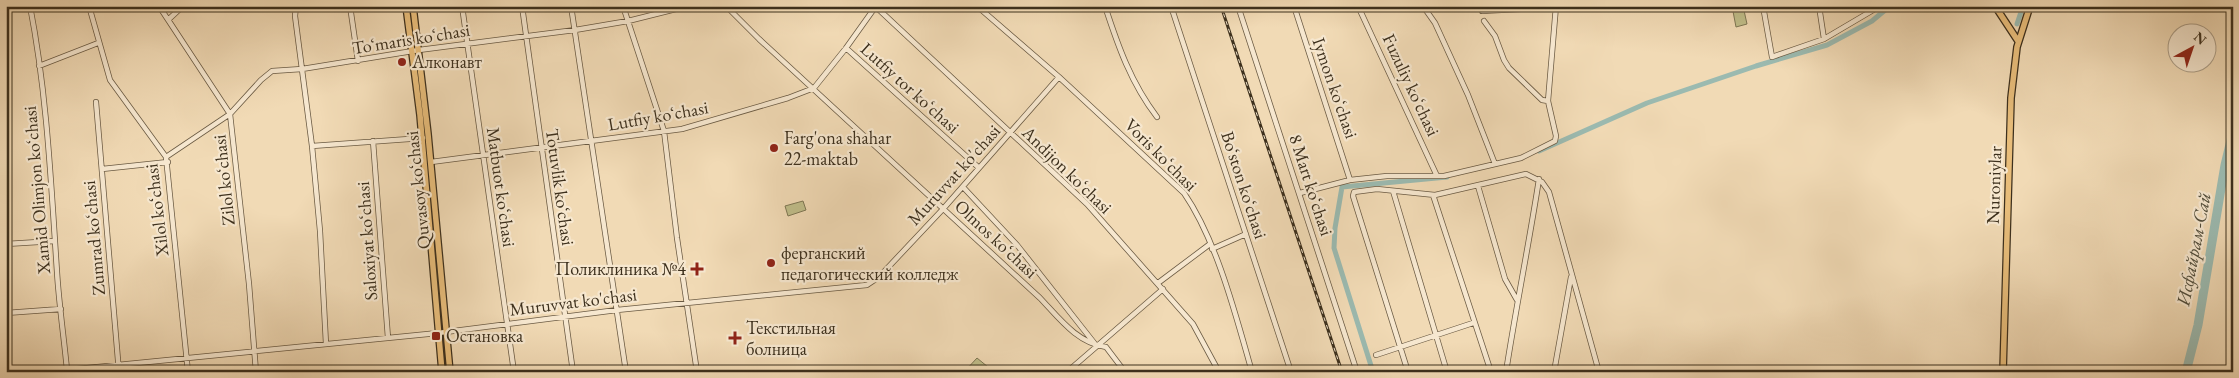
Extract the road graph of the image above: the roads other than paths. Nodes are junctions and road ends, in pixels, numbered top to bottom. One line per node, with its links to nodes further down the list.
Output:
1 (30, 6): 43 (street, Xamid Olimjon koʻchasi)
2 (89, 6): 38 (street, Xilol koʻchasi)
3 (159, 6): 31 (street, Zilol koʻchasi)
4 (183, 6): 31 (street)
5 (296, 6): 44 (street)
6 (350, 6): 42 (street)
7 (406, 6): 41 (main road, Quvasoy koʻchasi)
8 (413, 6): 41 (main road, Quvasoy koʻchasi)
9 (462, 6): 39 (street, Matbuot koʻchasi)
10 (522, 6): 35 (street, Totuvlik koʻchasi)
11 (571, 6): 34 (street)
12 (623, 6): 32 (street)
13 (688, 6): 32 (street, Toʻmaris koʻchasi)
14 (726, 6): 46 (street, Olmos koʻchasi)
15 (977, 6): 45 (street, Voris koʻchasi)
16 (1105, 6): 50 (street)
17 (1171, 6): 74 (street, Boʻston koʻchasi)
18 (1238, 6): 71 (street, 8 Mart koʻchasi)
19 (1294, 6): 67 (street, Iymon koʻchasi)
20 (1358, 6): 65 (street, Fuzuliy koʻchasi)
21 (1424, 6): 62 (street)
22 (1763, 6): 36 (street)
23 (1819, 6): 36 (street)
24 (1880, 6): 29 (street)
25 (1995, 6): 37 (main road)
26 (2030, 6): 37 (main road, Nuroniylar)
27 (876, 7): 40 (street); 52 (street, Andijon koʻchasi)
28 (1556, 7): 30 (street); 47 (street)
29 (1872, 9): 36 (street)
30 (1482, 11)
31 (169, 19): 49 (street, Zilol koʻchasi)
32 (628, 21): 34 (street, Toʻmaris koʻchasi); 51 (street)
33 (1484, 21): 47 (street)
34 (575, 30): 35 (street, Toʻmaris koʻchasi); 54 (street)
35 (525, 36): 39 (street, Toʻmaris koʻchasi); 57 (street, Totuvlik koʻchasi)
36 (1824, 39)
37 (2018, 41): 122 (main road, Nuroniylar)
38 (98, 44): 43 (street); 59 (street, Xilol koʻchasi)
39 (467, 44): 41 (street, Toʻmaris koʻchasi); 58 (street, Matbuot koʻchasi)
40 (846, 48): 46 (street); 63 (street, Lutfiy tor koʻchasi)
41 (416, 51): 42 (street, Toʻmaris koʻchasi); 53 (main road, Quvasoy koʻchasi); 61 (main road, Quvasoy koʻchasi)
42 (358, 61): 44 (street, Toʻmaris koʻchasi)
43 (40, 66): 75 (street, Xamid Olimjon koʻchasi)
44 (302, 69): 49 (street, Toʻmaris koʻchasi); 56 (street)
45 (1059, 77): 52 (street, Muruvvat ko'chasi); 77 (street, Voris koʻchasi)
46 (814, 88): 51 (street, Lutfiy koʻchasi); 73 (street, Olmos koʻchasi)
47 (1548, 101): 62 (street)
48 (96, 102): 64 (street, Zumrad koʻchasi)
49 (230, 114): 59 (street, Toʻmaris koʻchasi); 96 (street, Zilol koʻchasi)
50 (1157, 116)
51 (664, 131): 54 (street, Lutfiy koʻchasi); 82 (street)
52 (1009, 133): 63 (street, Muruvvat ko'chasi); 79 (street, Andijon koʻchasi)
53 (422, 135): 55 (street); 90 (main road, Quvasoy koʻchasi)
54 (591, 140): 57 (street, Lutfiy koʻchasi); 84 (street)
55 (373, 141): 56 (street); 92 (street, Saloxiyat koʻchasi)
56 (312, 146): 93 (street)
57 (540, 149): 58 (street, Lutfiy koʻchasi); 86 (street, Totuvlik koʻchasi)
58 (482, 156): 61 (street, Lutfiy koʻchasi); 87 (street, Matbuot koʻchasi)
59 (166, 157): 60 (street, Xilol koʻchasi)
60 (168, 162): 64 (street); 98 (street, Xilol koʻchasi)
61 (431, 162): 89 (main road, Quvasoy koʻchasi)
62 (1495, 164): 65 (street)
63 (978, 167): 68 (street, Muruvvat ko'chasi)
64 (102, 169): 99 (street, Zumrad koʻchasi)
65 (1437, 176): 67 (street)
66 (1539, 179): 69 (street); 78 (street); 81 (street)
67 (1350, 180): 71 (street)
68 (963, 186): 73 (street, Muruvvat ko'chasi); 94 (street)
69 (1478, 186): 72 (street); 81 (street)
70 (1393, 191): 72 (street); 91 (street); 95 (street)
71 (1300, 193): 115 (street, 8 Mart koʻchasi)
72 (1432, 195): 88 (street)
73 (943, 209): 82 (street, Muruvvat ko'chasi); 94 (street, Olmos koʻchasi)
74 (1246, 234): 77 (street); 114 (street, Boʻston koʻchasi)
75 (55, 241): 76 (street); 83 (street, Xamid Olimjon koʻchasi)
76 (6, 244)
77 (1211, 246): 79 (street); 113 (street, Voris koʻchasi)
78 (1571, 276): 120 (street); 121 (street)
79 (1158, 283): 80 (street, Andijon koʻchasi)
80 (1163, 289): 94 (street); 112 (street, Andijon koʻchasi)
81 (1517, 300): 119 (street)
82 (688, 303): 84 (street, Muruvvat ko'chasi); 109 (street)
83 (61, 309): 85 (street); 100 (street, Xamid Olimjon koʻchasi)
84 (617, 310): 86 (street, Muruvvat ko'chasi); 108 (street)
85 (6, 313)
86 (564, 318): 87 (street, Muruvvat ko'chasi); 107 (street, Totuvlik koʻchasi)
87 (507, 323): 89 (street, Muruvvat ko'chasi); 106 (street, Matbuot koʻchasi)
88 (1473, 323): 91 (street); 118 (street)
89 (447, 332): 90 (street, Muruvvat ko'chasi); 105 (main road, Quvasoy koʻchasi)
90 (438, 334): 92 (street); 104 (main road, Quvasoy koʻchasi)
91 (1436, 335): 95 (street); 117 (street)
92 (388, 338): 93 (street)
93 (326, 344): 96 (street)
94 (1096, 346): 110 (street); 111 (street, Olmos koʻchasi)
95 (1400, 347): 97 (street); 116 (street)
96 (254, 352): 98 (street); 103 (street, Zilol koʻchasi)
97 (1376, 355)
98 (187, 358): 99 (street); 102 (street, Xilol koʻchasi)
99 (118, 365): 100 (street); 101 (street, Zumrad koʻchasi)
100 (68, 371)
101 (119, 372)
102 (188, 372)
103 (256, 372)
104 (442, 372)
105 (450, 372)
106 (514, 372)
107 (573, 372)
108 (626, 372)
109 (697, 372)
110 (1067, 372)
111 (1125, 372)
112 (1220, 372)
113 (1252, 372)
114 (1291, 372)
115 (1357, 372)
116 (1408, 372)
117 (1447, 372)
118 (1491, 372)
119 (1506, 372)
120 (1554, 372)
121 (1599, 372)
122 (2002, 372)

